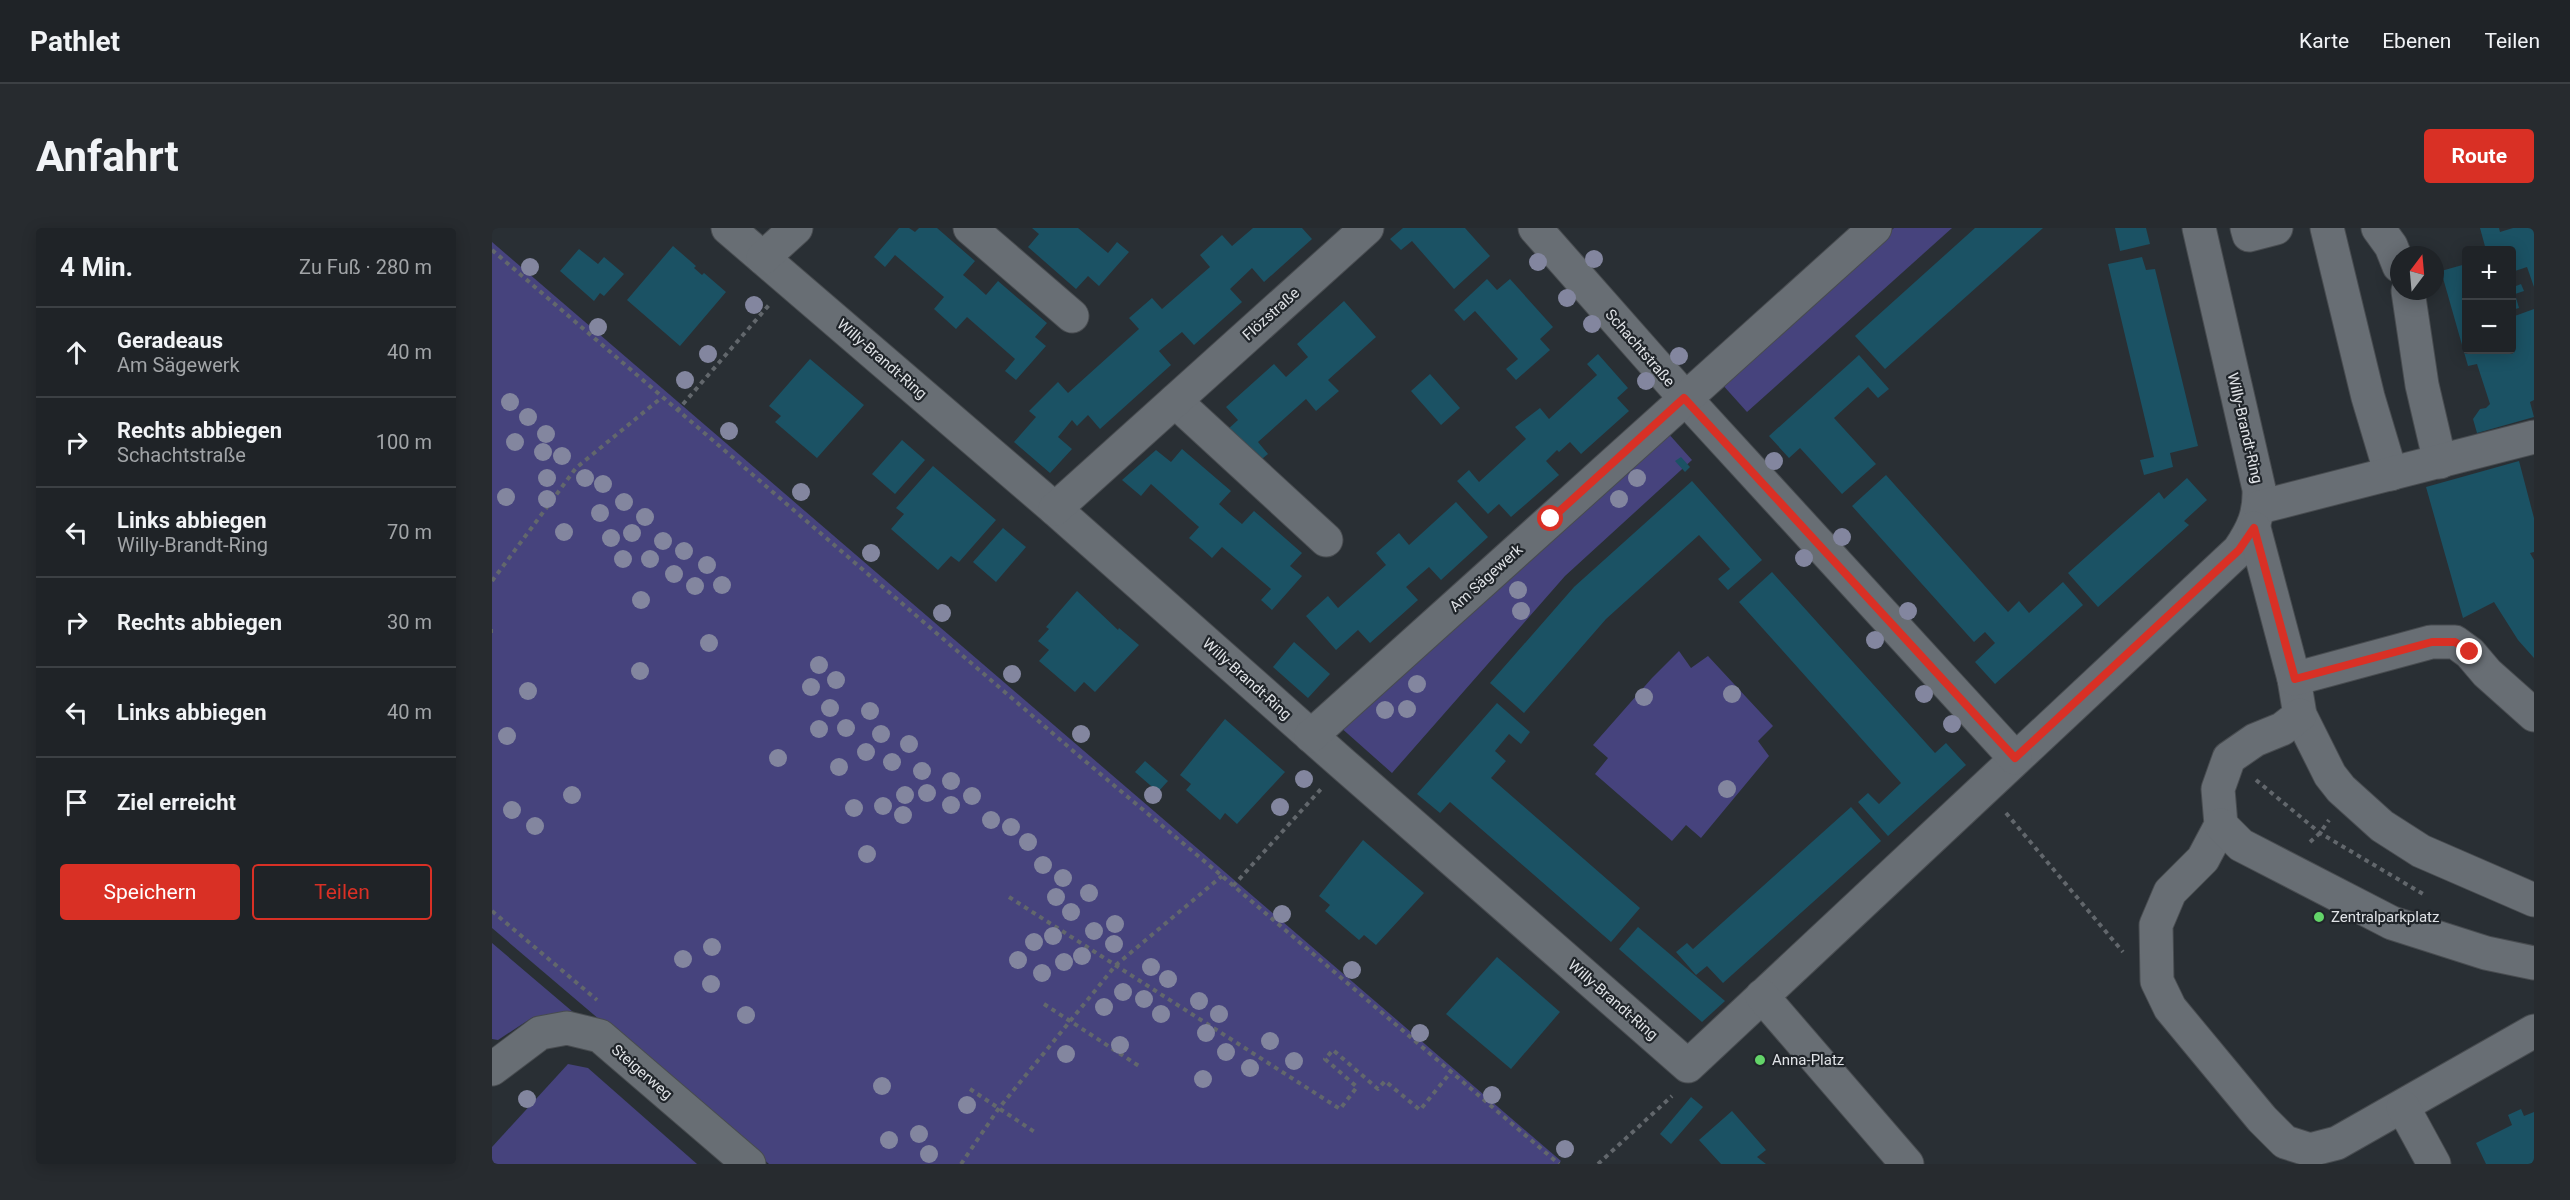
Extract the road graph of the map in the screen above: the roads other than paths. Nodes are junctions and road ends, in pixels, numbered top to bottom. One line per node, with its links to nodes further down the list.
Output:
1 (728, 228): 13 (street, Willy-Brandt-Ring)
2 (796, 228): 13 (street)
3 (970, 228): 15 (street)
4 (1367, 228): 17 (street, Flözstraße)
5 (1535, 228): 16 (street, Schachtstraße)
6 (1875, 228): 16 (street, Am Sägewerk)
7 (2199, 228): 22 (street, Willy-Brandt-Ring)
8 (2247, 228): 9 (street)
9 (2276, 228)
10 (2327, 228): 20 (street)
11 (2378, 228): 12 (street)
12 (2391, 246)
13 (763, 258): 21 (street, Willy-Brandt-Ring)
14 (2409, 300): 19 (street)
15 (1072, 316)
16 (1684, 398): 27 (street, Am Sägewerk); 28 (street, Schachtstraße)
17 (1176, 401): 21 (street, Flözstraße); 23 (street)
18 (2534, 436): 19 (street)
19 (2440, 462): 20 (street)
20 (2391, 474): 22 (street)
21 (1055, 509): 27 (street, Willy-Brandt-Ring)
22 (2257, 517): 24 (street, Willy-Brandt-Ring); 28 (street)
23 (1326, 540)
24 (2295, 679): 25 (street, Willy-Brandt-Ring); 26 (street)
25 (2300, 715): 29 (street); 30 (street)
26 (2534, 715)
27 (1311, 736): 32 (street, Willy-Brandt-Ring)
28 (2015, 758): 32 (street)
29 (2221, 825): 31 (street); 36 (street)
30 (2534, 900)
31 (2534, 963)
32 (1762, 996): 38 (street)
33 (2534, 1030): 35 (street)
34 (492, 1069): 37 (street, Steigerweg)
35 (2403, 1107): 36 (street); 39 (street)
36 (2311, 1157)
37 (748, 1164)
38 (1907, 1164)
39 (2434, 1164)

